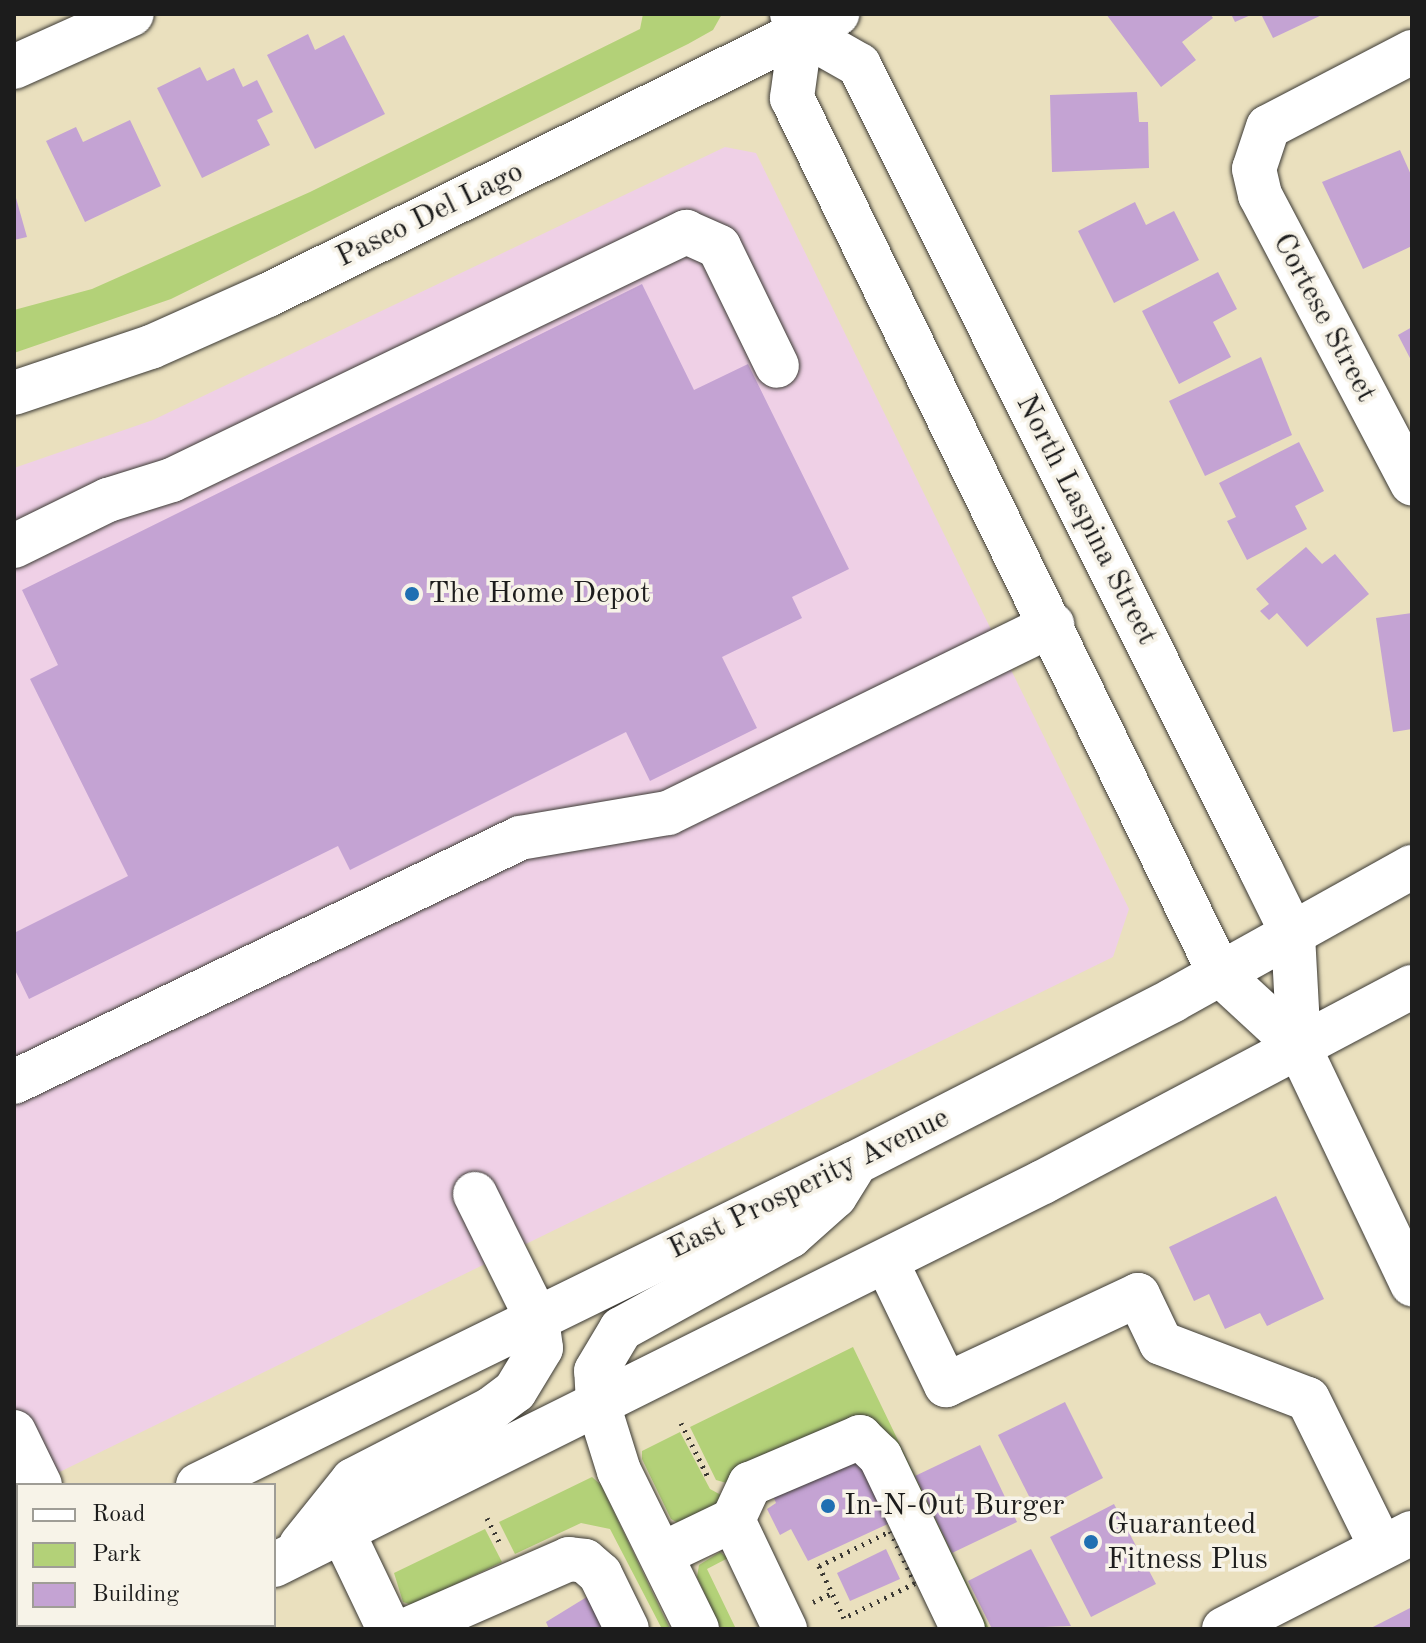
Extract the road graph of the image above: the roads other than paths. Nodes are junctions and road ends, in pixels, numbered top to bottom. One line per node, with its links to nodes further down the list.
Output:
1 (132, 14): 4 (street)
2 (810, 20): 6 (street, Paseo Del Lago); 9 (street, North Laspina Street); 11 (street, North Laspina Street)
3 (1412, 52): 7 (street, Cortese Street)
4 (14, 67)
5 (777, 366): 8 (street)
6 (14, 393)
7 (1412, 483)
8 (14, 546)
9 (1052, 625): 12 (street, North Laspina Street); 15 (street)
10 (1412, 867): 11 (street, East Prosperity Avenue)
11 (1293, 935): 12 (street, East Prosperity Avenue); 14 (street, North Laspina Street)
12 (1220, 974): 14 (street, North Laspina Street); 16 (street, East Prosperity Avenue)
13 (1412, 987): 14 (street)
14 (1299, 1047): 18 (street); 19 (street, North Laspina Street)
15 (14, 1082)
16 (855, 1163): 20 (street, East Prosperity Avenue); 21 (street)
17 (475, 1194): 20 (street)
18 (886, 1261): 21 (street); 27 (street)
19 (1412, 1284)
20 (537, 1319): 24 (street, East Prosperity Avenue); 29 (street)
21 (598, 1404): 26 (street); 28 (street)
22 (14, 1432): 23 (street)
23 (39, 1483)
24 (202, 1483)
25 (722, 1503): 28 (street); 36 (street); 37 (street)
26 (342, 1531): 29 (street); 31 (street)
27 (1397, 1540): 38 (street)
28 (662, 1554): 35 (street)
29 (283, 1560)
30 (471, 1616): 32 (street); 33 (street); 34 (street)
31 (389, 1629)
32 (409, 1629)
33 (627, 1629)
34 (651, 1629)
35 (697, 1629)
36 (785, 1629)
37 (963, 1629)
38 (1224, 1629)

